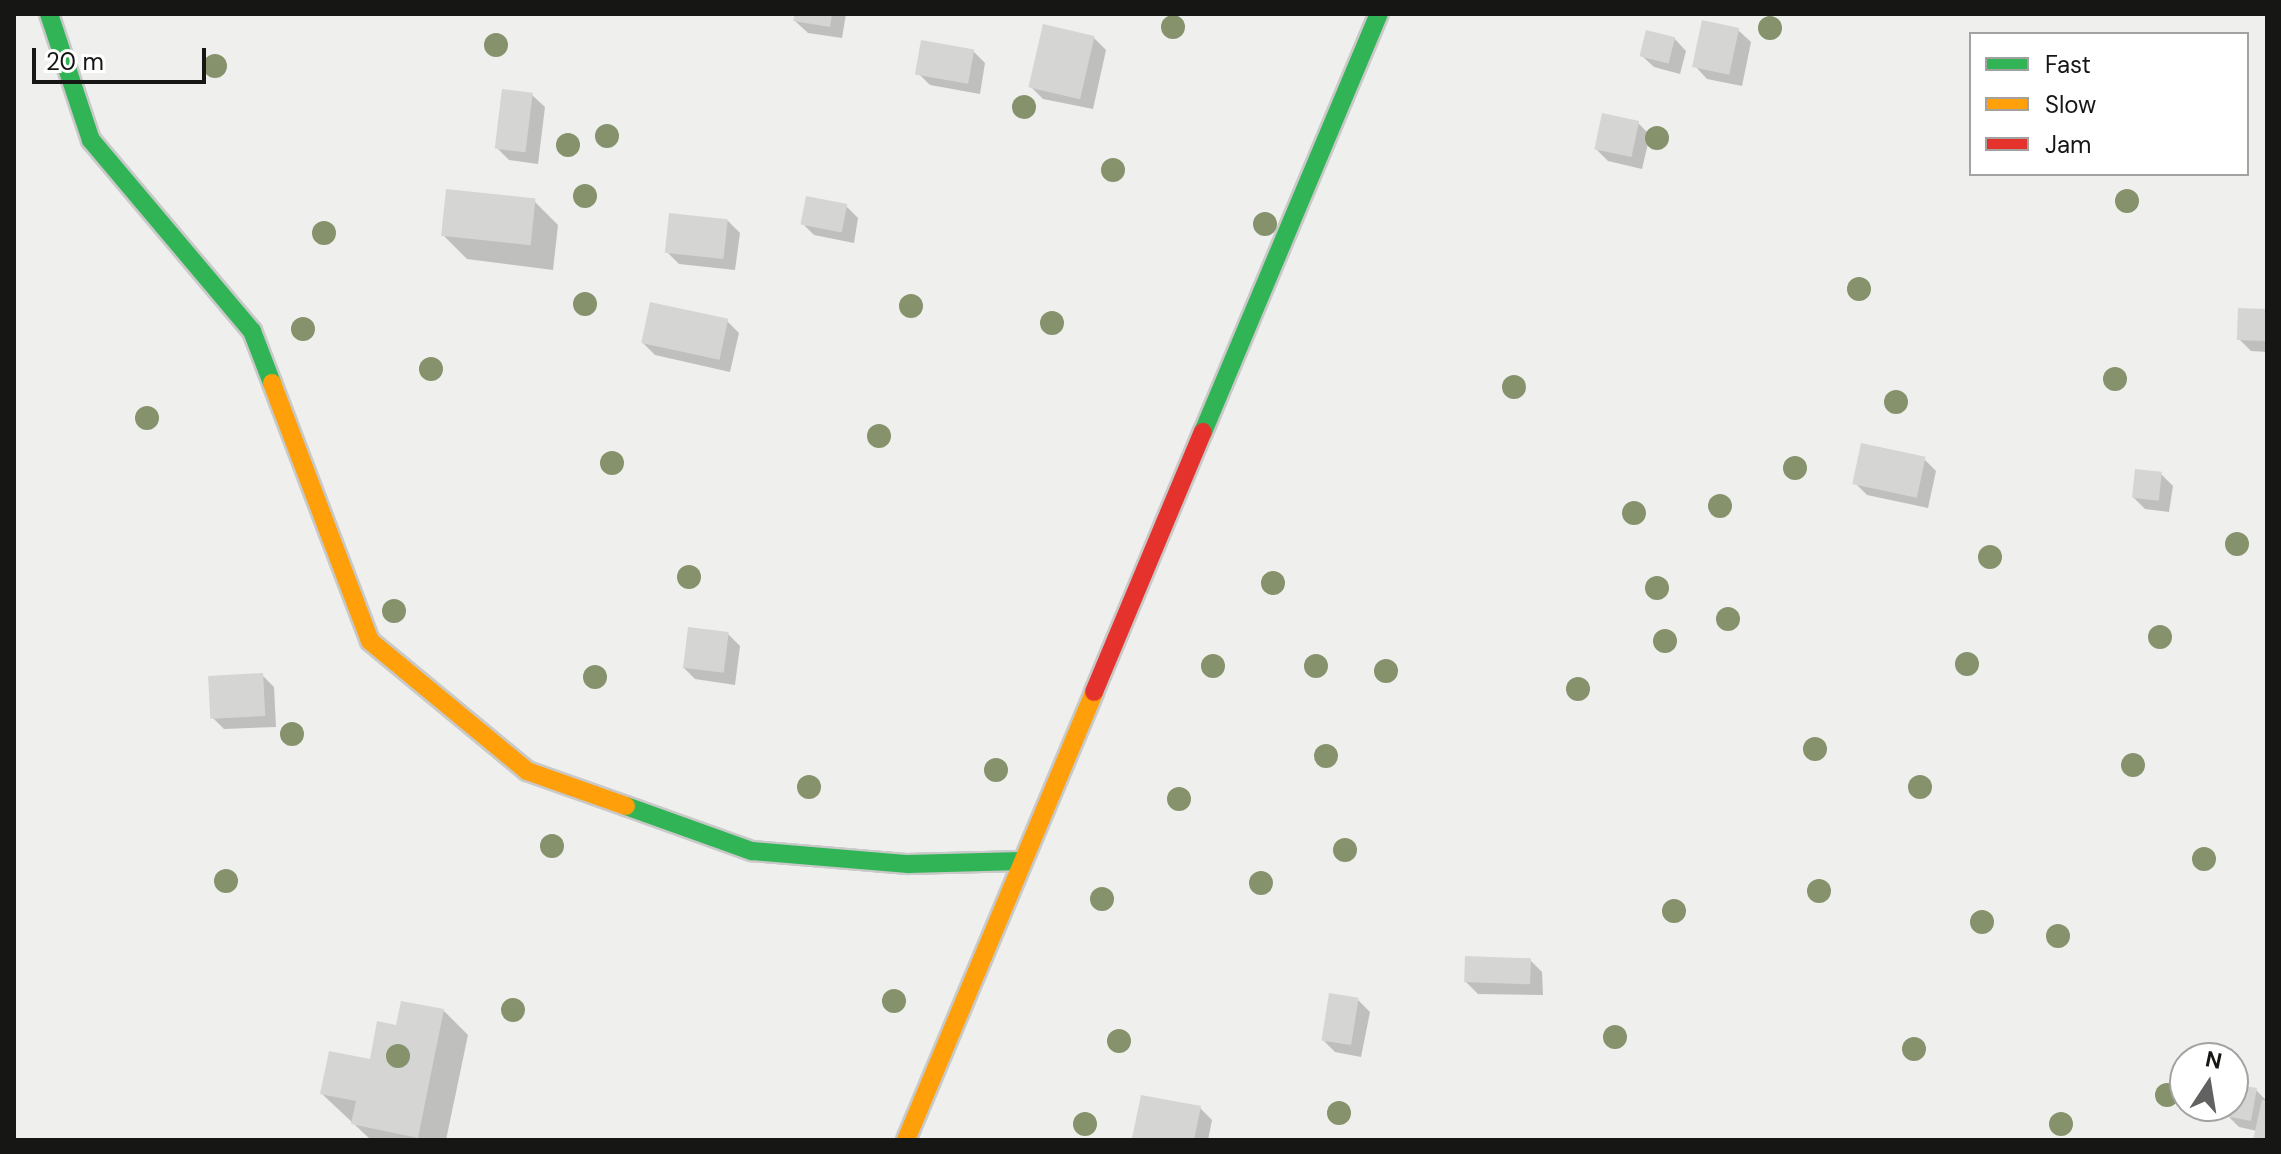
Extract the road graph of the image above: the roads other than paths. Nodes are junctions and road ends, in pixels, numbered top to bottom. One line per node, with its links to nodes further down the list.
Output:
1 (49, 14): 3 (street)
2 (1379, 14): 3 (street)
3 (1021, 861): 4 (street)
4 (906, 1140)

